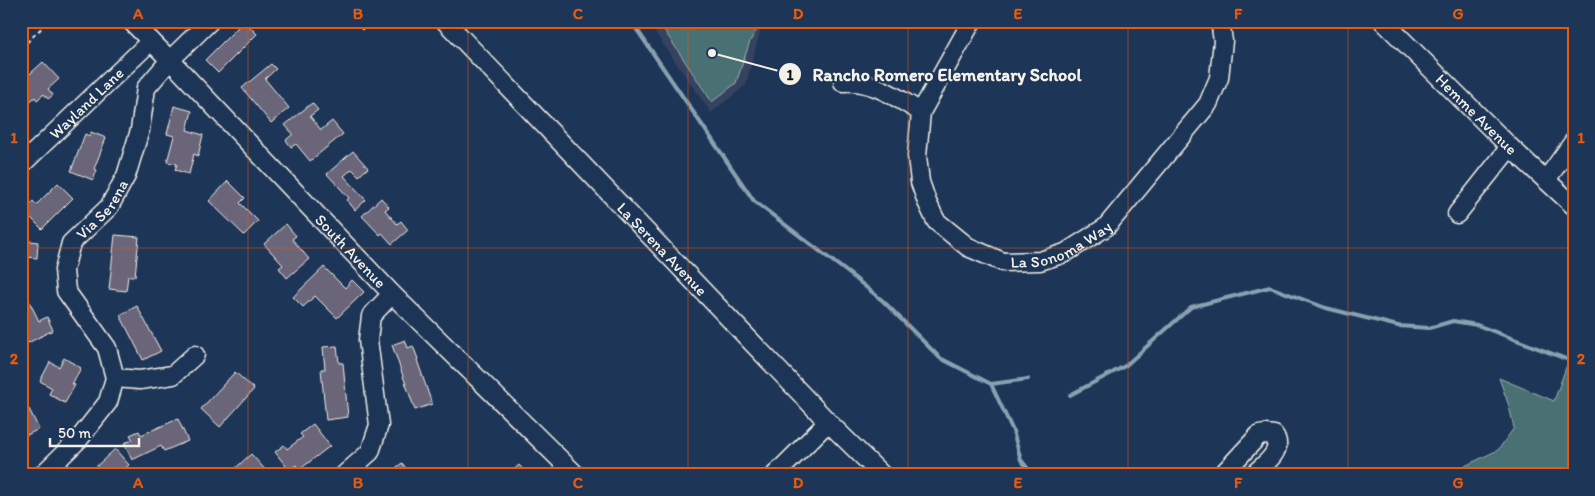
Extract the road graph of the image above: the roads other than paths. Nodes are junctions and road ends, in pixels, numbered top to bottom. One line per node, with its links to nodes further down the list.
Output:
1 (131, 21): 7 (street, South Avenue)
2 (210, 21): 8 (street, Via Serena)
3 (445, 21): 20 (street, La Serena Avenue)
4 (972, 21): 10 (street, La Sonoma Way)
5 (1220, 21): 10 (street, La Sonoma Way)
6 (1382, 21): 12 (street, Hemme Avenue)
7 (151, 41): 8 (street, South Avenue); 13 (street, Wayland Lane)
8 (170, 60): 17 (street, South Avenue); 19 (street, Via Serena)
9 (843, 82): 10 (street)
10 (921, 112)
11 (1574, 141): 14 (street)
12 (1510, 146): 14 (street, Hemme Avenue); 16 (street)
13 (21, 165)
14 (1546, 180): 15 (street, Hemme Avenue)
15 (1574, 206)
16 (1457, 214)
17 (392, 294): 22 (street); 23 (street, South Avenue)
18 (195, 356): 19 (street)
19 (115, 378): 21 (street)
20 (828, 422): 24 (street); 25 (street, La Serena Avenue)
21 (42, 475)
22 (344, 475)
23 (576, 475)
24 (775, 475)
25 (882, 475)
26 (1222, 475): 27 (street)
27 (1253, 475)

